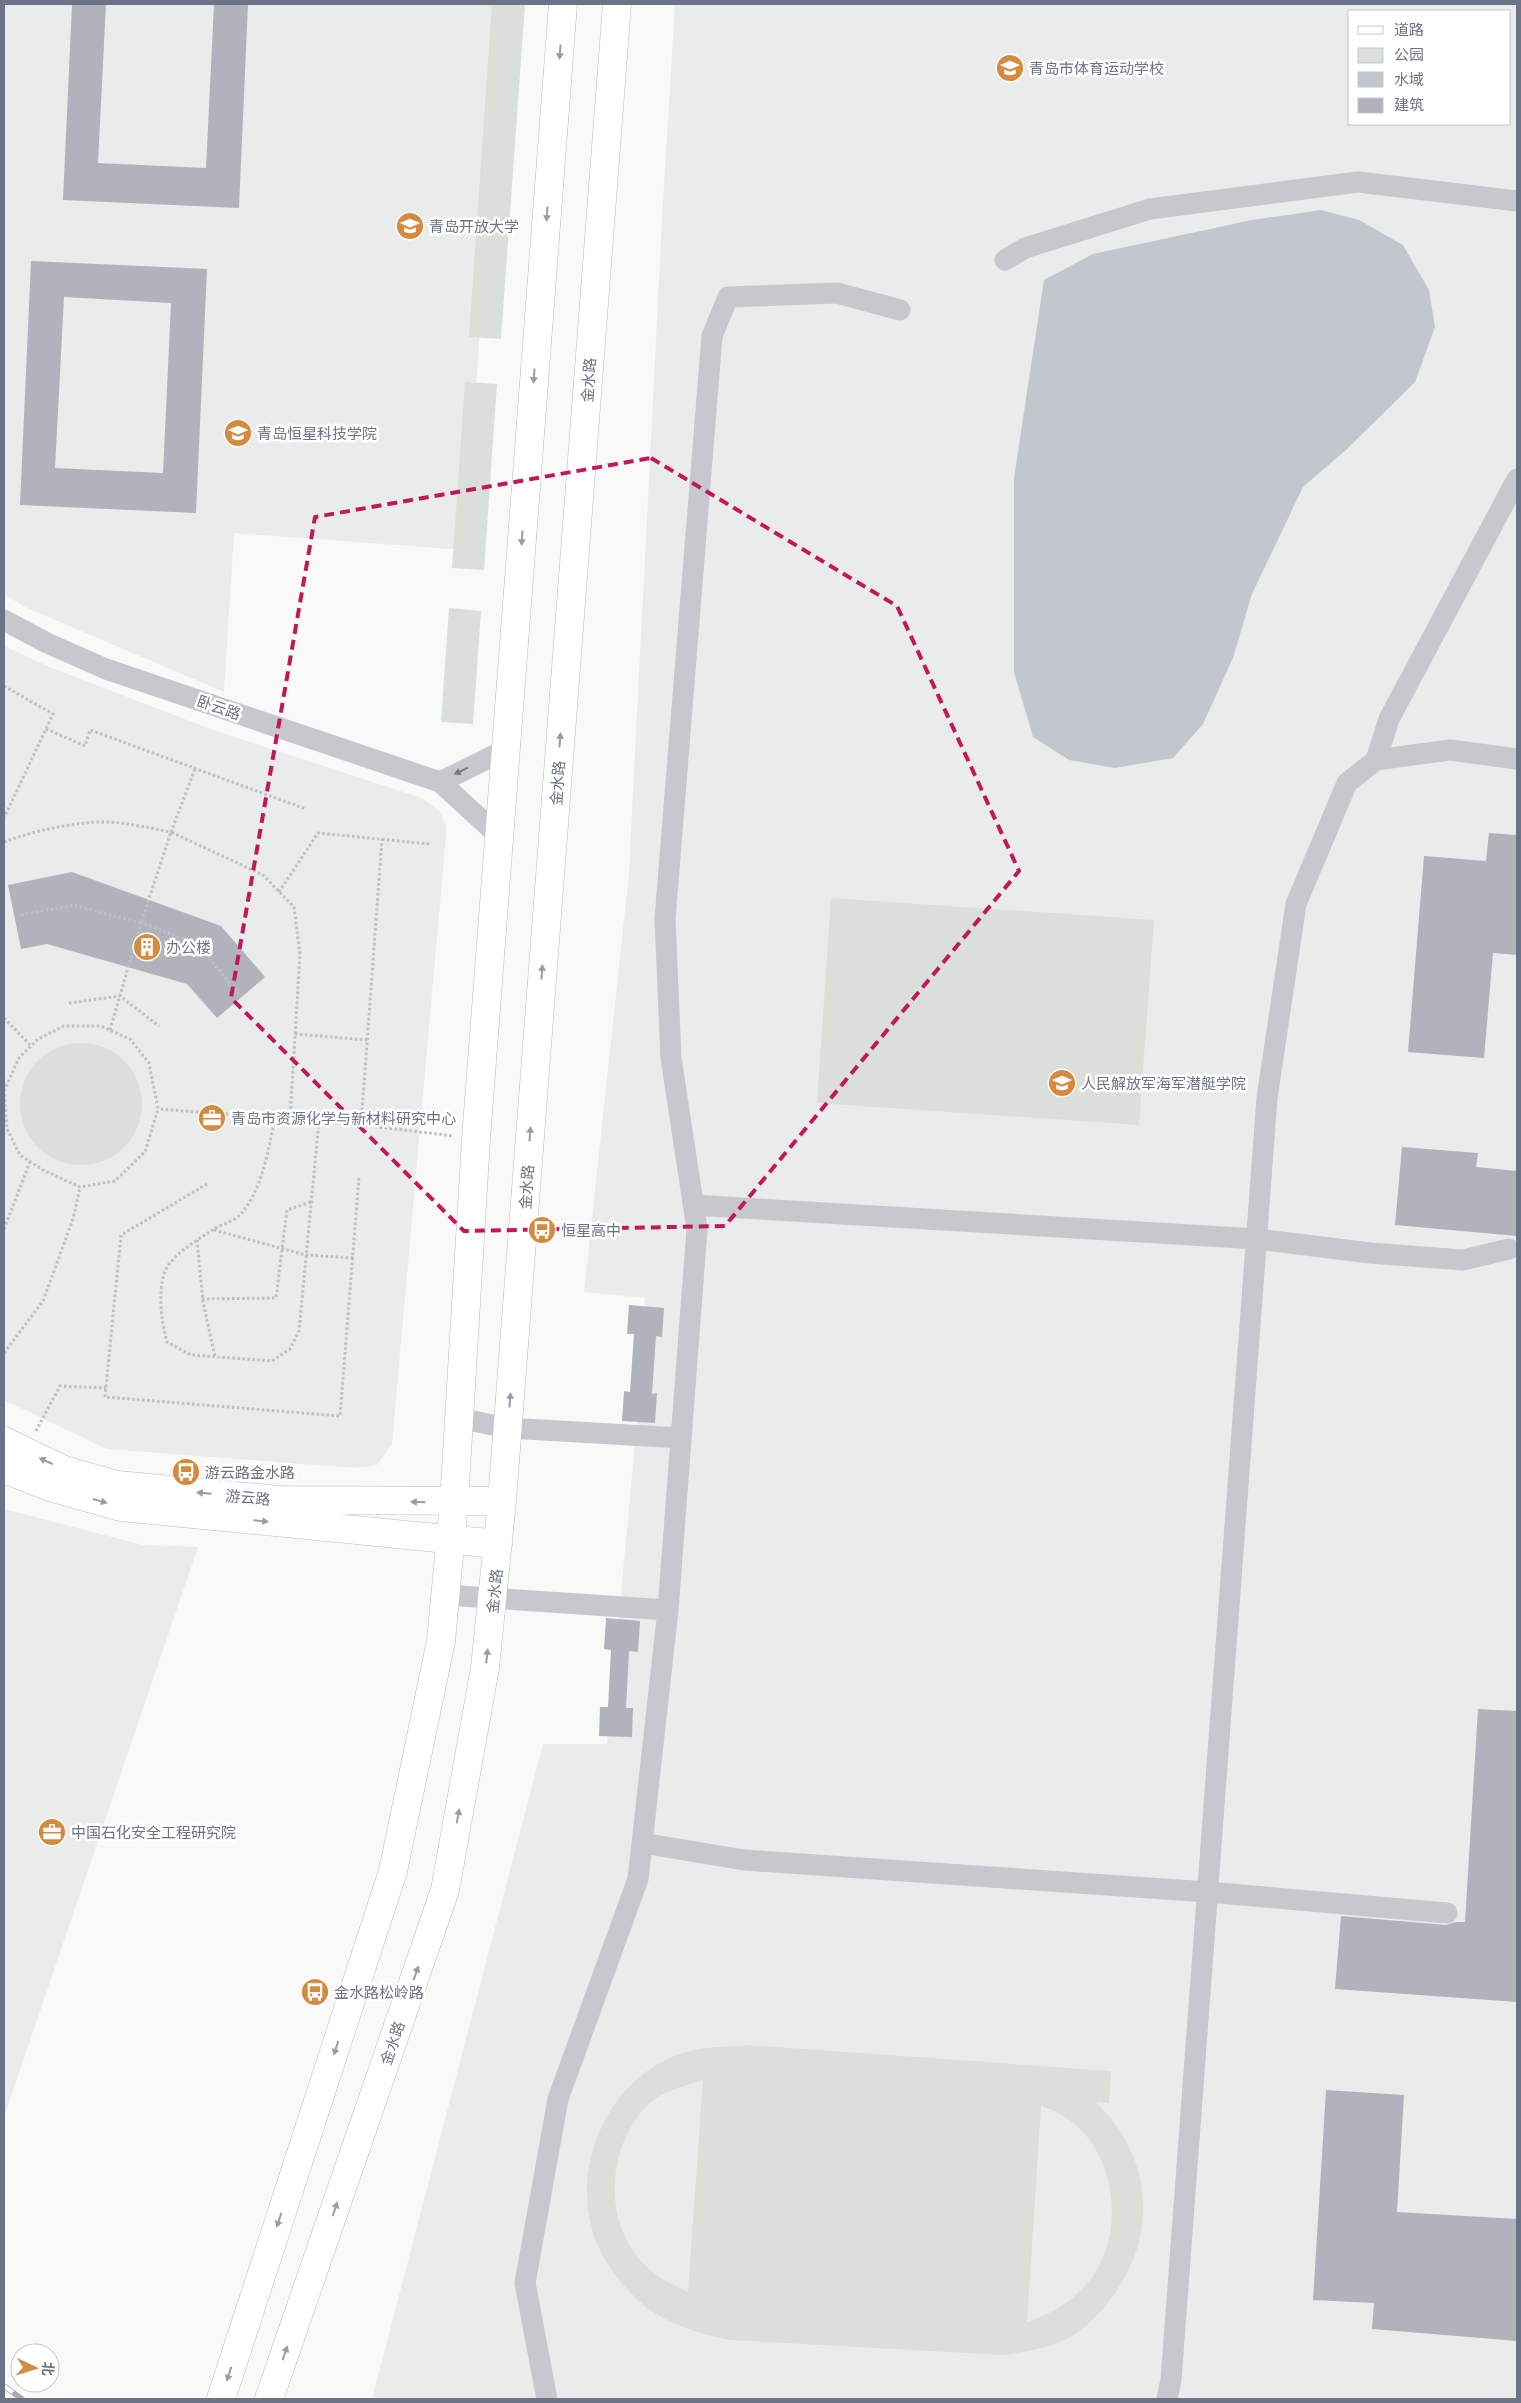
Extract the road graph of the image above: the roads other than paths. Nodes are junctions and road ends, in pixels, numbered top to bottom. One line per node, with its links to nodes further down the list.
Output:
1 (563, 4): 8 (main road, one-way to 8)
2 (617, 4): 17 (main road, 金水路, one-way to 2)
3 (1517, 201): 4 (street)
4 (1005, 260)
5 (900, 310): 13 (street)
6 (1517, 479): 10 (street)
7 (4, 620): 11 (street, 卧云路)
8 (505, 750): 11 (street, one-way to 11); 12 (main road)
9 (1517, 759): 10 (street)
10 (1376, 760): 14 (street)
11 (440, 782): 12 (street, 卧云路)
12 (499, 836): 16 (main road)
13 (693, 1204): 14 (street); 18 (street)
14 (1257, 1239): 15 (street); 29 (street)
15 (1509, 1249)
16 (459, 1418): 17 (street); 22 (main road)
17 (508, 1428): 18 (street); 21 (main road, 金水路)
18 (681, 1438): 27 (street)
19 (14, 1446): 22 (main road, 游云路, one-way to 19)
20 (4, 1469): 23 (main road, 游云路, one-way to 23)
21 (502, 1501): 22 (main road, 游云路); 24 (main road, 金水路)
22 (454, 1502): 23 (main road)
23 (451, 1540): 24 (main road, 游云路); 25 (main road)
24 (498, 1544): 26 (main road, 金水路)
25 (446, 1595): 26 (street); 31 (main road, one-way to 31)
26 (493, 1600): 27 (street); 32 (main road, 金水路, one-way to 26)
27 (668, 1610): 28 (street)
28 (642, 1843): 29 (street); 33 (street)
29 (1208, 1892): 30 (street); 34 (street)
30 (1447, 1913)
31 (220, 2399)
32 (269, 2399)
33 (547, 2399)
34 (1167, 2399)

